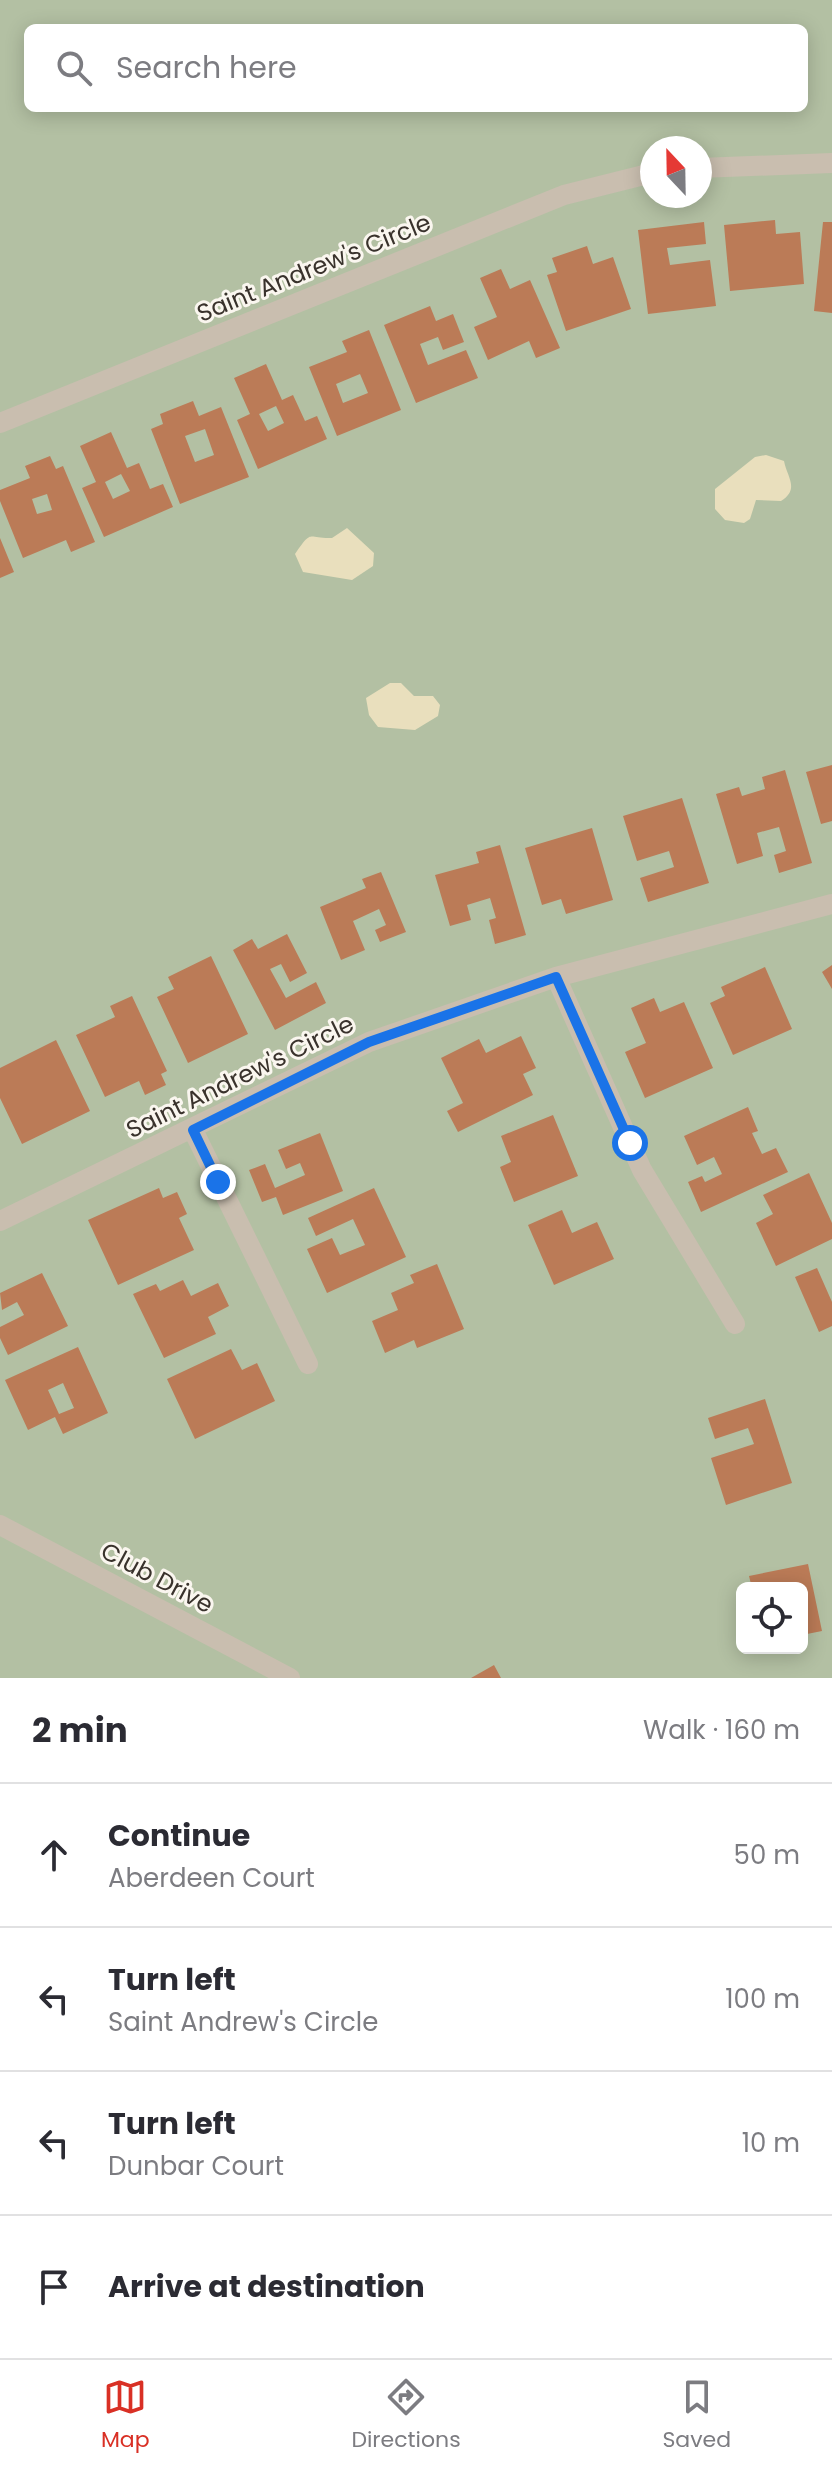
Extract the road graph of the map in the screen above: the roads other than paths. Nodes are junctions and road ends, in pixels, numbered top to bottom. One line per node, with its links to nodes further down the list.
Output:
1 (832, 163): 2 (street)
2 (712, 168)
3 (640, 176): 4 (street, Saint Andrew's Circle)
4 (0, 423)
5 (832, 904): 6 (street, Saint Andrew's Circle)
6 (556, 977): 7 (street, Saint Andrew's Circle); 9 (street)
7 (193, 1130): 8 (street, Saint Andrew's Circle); 10 (street)
8 (0, 1221)
9 (735, 1324)
10 (308, 1364)
11 (0, 1525): 12 (street, Club Drive)
12 (290, 1678)

